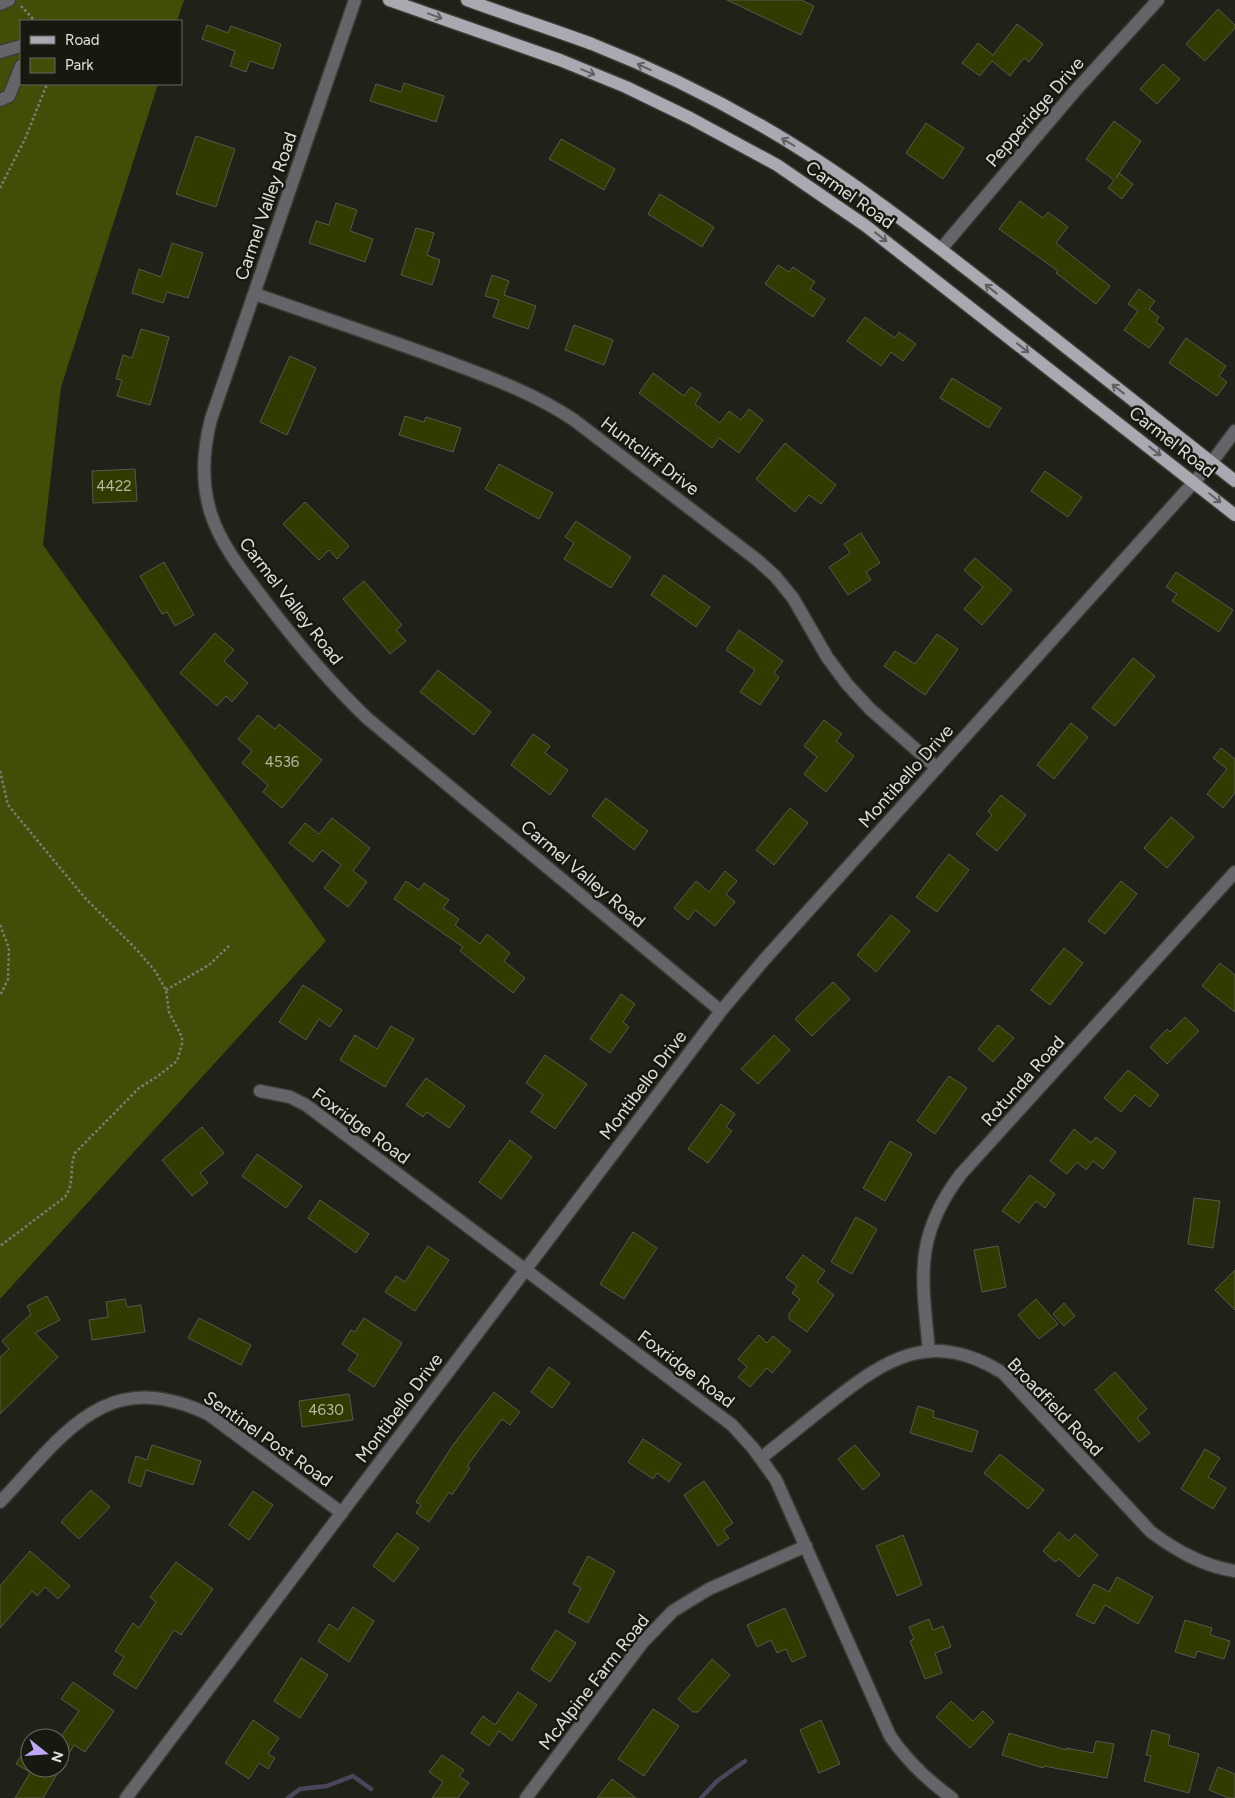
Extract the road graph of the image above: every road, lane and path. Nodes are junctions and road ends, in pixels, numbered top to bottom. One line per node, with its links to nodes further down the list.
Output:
1 (355, 0): 15 (street, Carmel Valley Road)
2 (389, 0): 19 (main road, Carmel Road, one-way to 19)
3 (467, 0): 14 (main road, Carmel Road, one-way to 3)
4 (1158, 0): 14 (street, Pepperidge Drive)
5 (14, 2): 6 (street); 7 (path)
6 (0, 4)
7 (34, 20)
8 (20, 46): 9 (street)
9 (0, 52)
10 (20, 68): 12 (street)
11 (47, 85): 13 (path)
12 (0, 100)
13 (0, 188)
14 (941, 249): 17 (main road, Carmel Road, one-way to 14)
15 (255, 294): 21 (street, Huntcliff Drive); 28 (street, Carmel Valley Road)
16 (1235, 431): 17 (street, Montibello Drive)
17 (1212, 462): 18 (main road, Carmel Road); 19 (street, Montibello Drive)
18 (1235, 481)
19 (1194, 482): 20 (main road, Carmel Road, one-way to 20); 21 (street, Montibello Drive)
20 (1235, 515)
21 (936, 768): 28 (street, Montibello Drive)
22 (0, 771): 26 (path)
23 (1235, 872): 32 (street, Rotunda Road)
24 (0, 925): 27 (path)
25 (231, 944): 26 (path)
26 (166, 990): 30 (path)
27 (0, 996)
28 (721, 1011): 31 (street, Montibello Drive)
29 (260, 1091): 31 (street, Foxridge Road)
30 (0, 1246)
31 (525, 1270): 33 (street, Foxridge Road); 35 (street, Montibello Drive)
32 (929, 1351): 33 (street, Broadfield Road); 37 (street, Broadfield Road)
33 (761, 1458): 36 (street, Foxridge Road)
34 (0, 1502): 35 (street, Sentinel Post Road)
35 (342, 1513): 38 (street, Montibello Drive)
36 (806, 1546): 39 (street, McAlpine Farm Road); 40 (street, Foxridge Road)
37 (1235, 1571)
38 (126, 1798)
39 (526, 1798)
40 (952, 1798)

